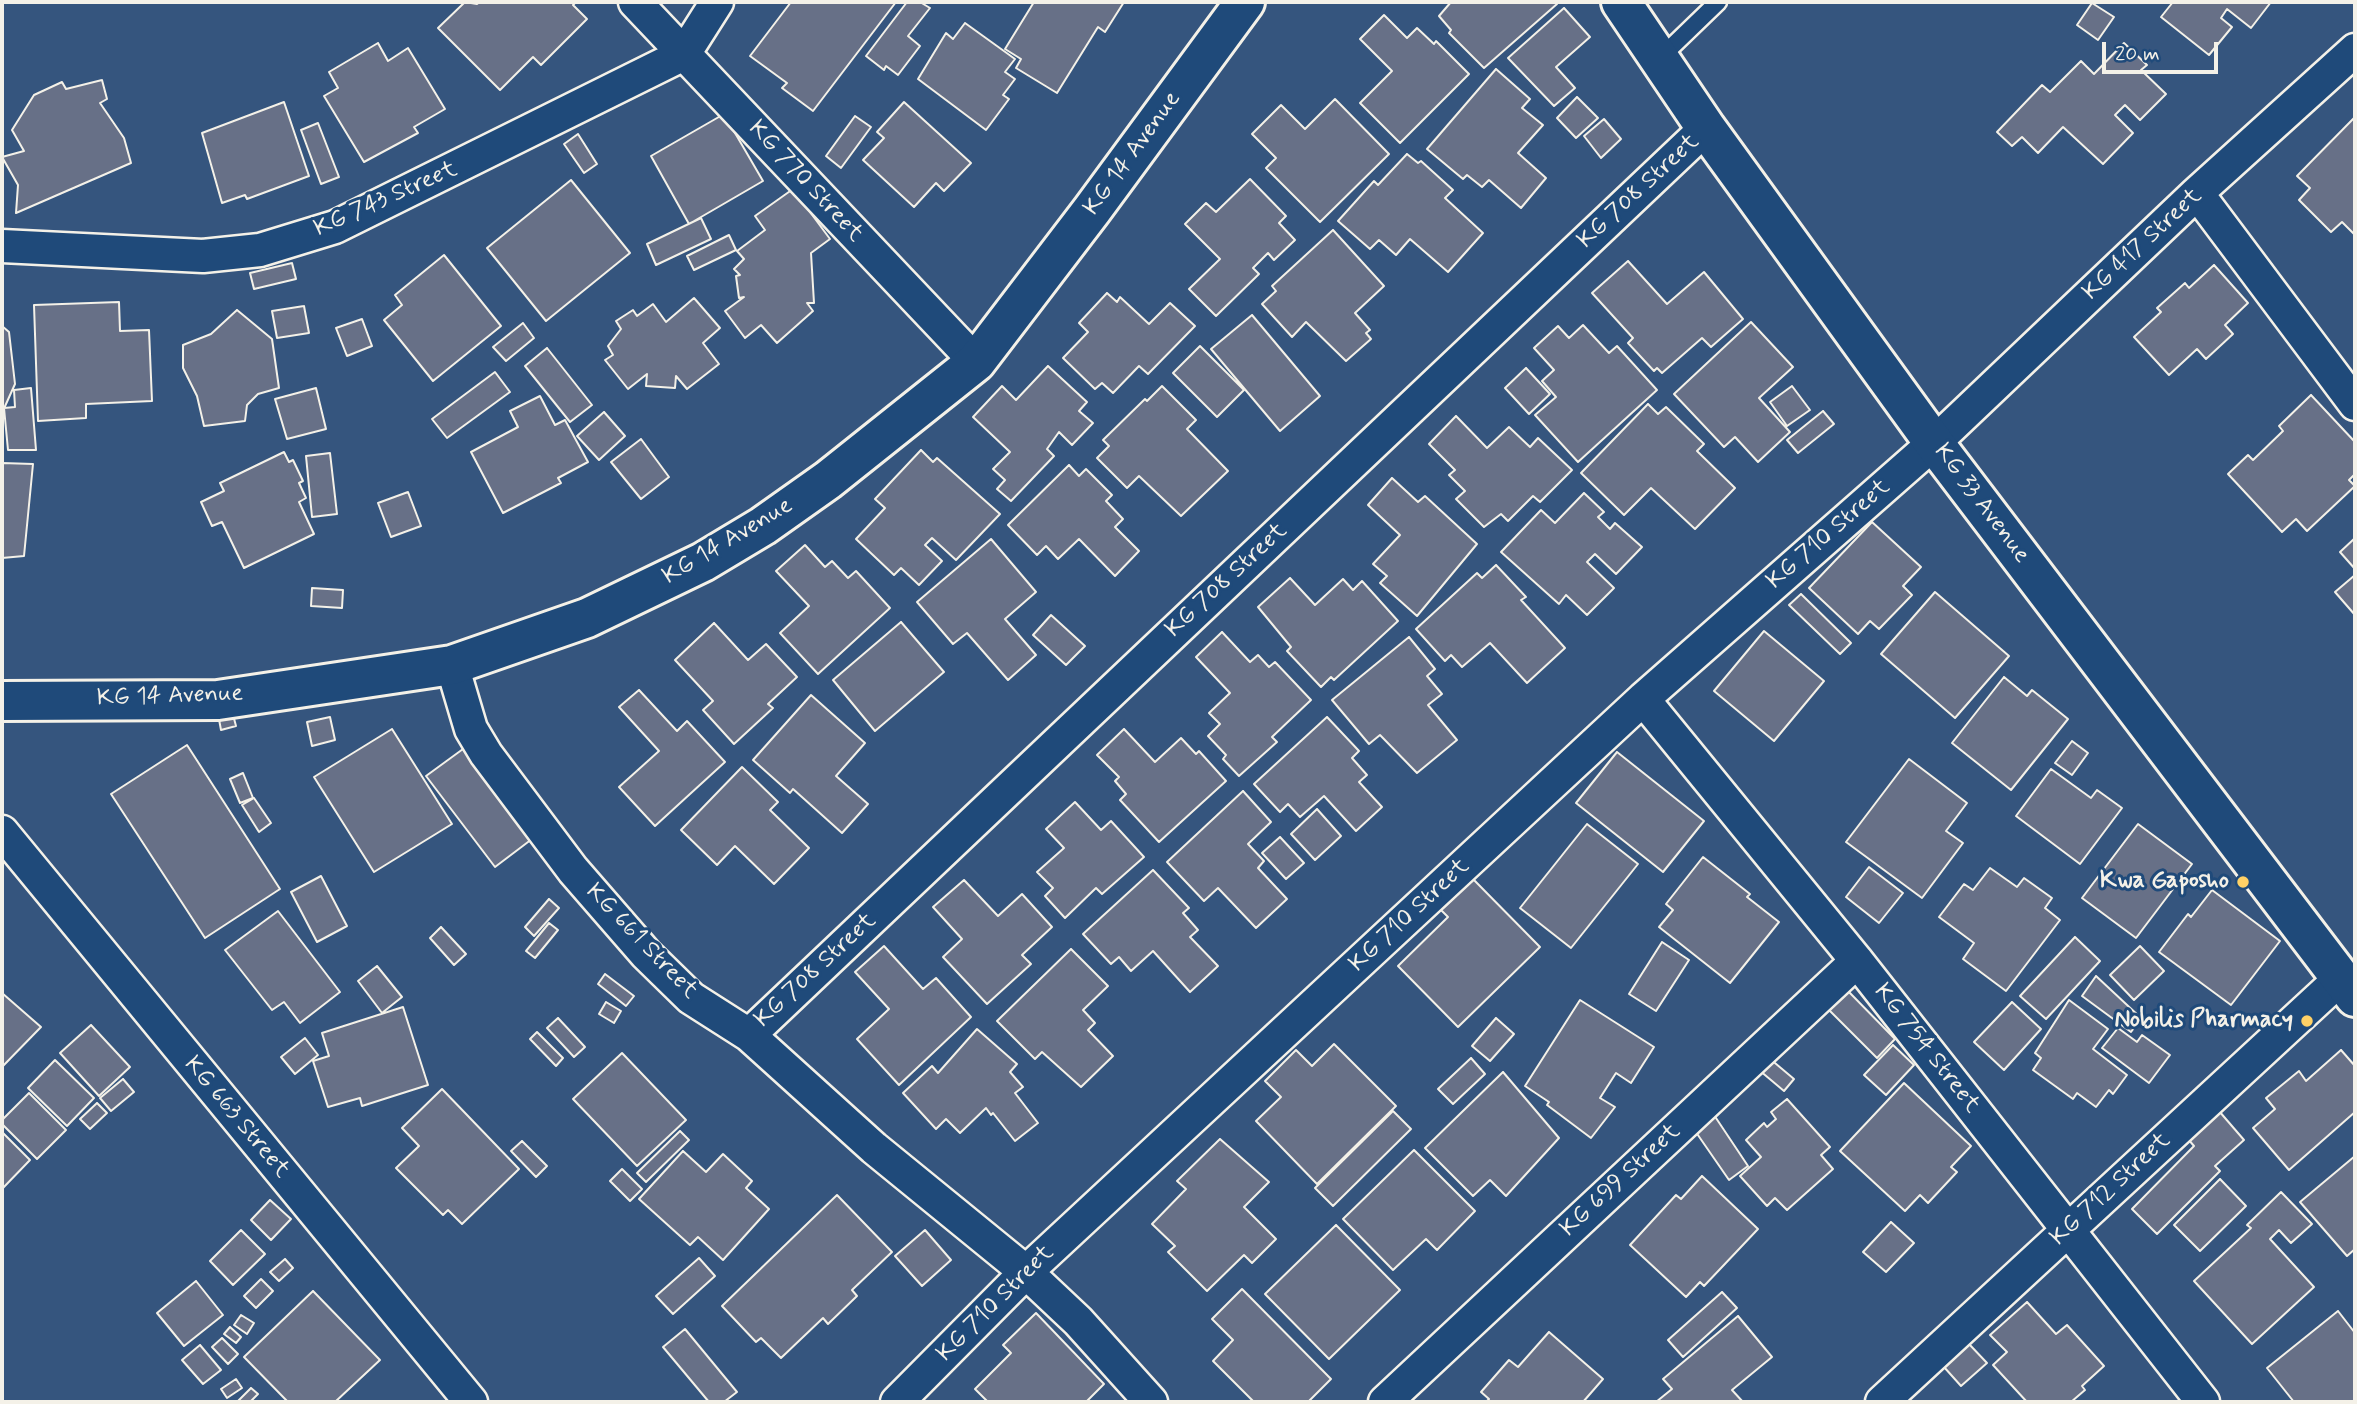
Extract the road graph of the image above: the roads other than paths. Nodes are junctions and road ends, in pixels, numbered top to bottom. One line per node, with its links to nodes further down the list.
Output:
1 (635, 2): 7 (street, KG 770 Street)
2 (717, 2): 7 (street)
3 (1245, 2): 12 (main road, KG 14 Avenue)
4 (1620, 2): 8 (main road, KG 33 Avenue)
5 (1718, 2): 8 (lane)
6 (2355, 50): 10 (street, KG 417 Street)
7 (684, 54): 11 (street, KG 743 Street); 12 (street, KG 770 Street)
8 (1660, 58): 9 (main road, KG 33 Avenue)
9 (1706, 128): 14 (main road, KG 33 Avenue); 21 (street, KG 708 Street)
10 (2197, 193): 13 (street); 14 (street, KG 417 Street)
11 (2, 246)
12 (976, 362): 15 (main road, KG 14 Avenue)
13 (2355, 404)
14 (1934, 443): 16 (street, KG 710 Street); 20 (main road, KG 33 Avenue)
15 (452, 665): 17 (main road, KG 14 Avenue); 21 (street, KG 661 Street)
16 (1643, 699): 19 (street, KG 754 Street); 23 (street, KG 710 Street)
17 (2, 701)
18 (2, 832): 24 (street, KG 663 Street)
19 (1857, 961): 22 (street, KG 754 Street); 27 (street, KG 699 Street)
20 (2348, 988): 22 (street, KG 712 Street)
21 (749, 1035): 23 (street, KG 661 Street)
22 (2068, 1230): 28 (street, KG 712 Street); 29 (street, KG 754 Street)
23 (1026, 1272): 25 (street, KG 710 Street); 26 (street, KG 661 Street)
24 (471, 1402)
25 (897, 1402)
26 (1151, 1402)
27 (1385, 1402)
28 (1882, 1402)
29 (2203, 1402)

